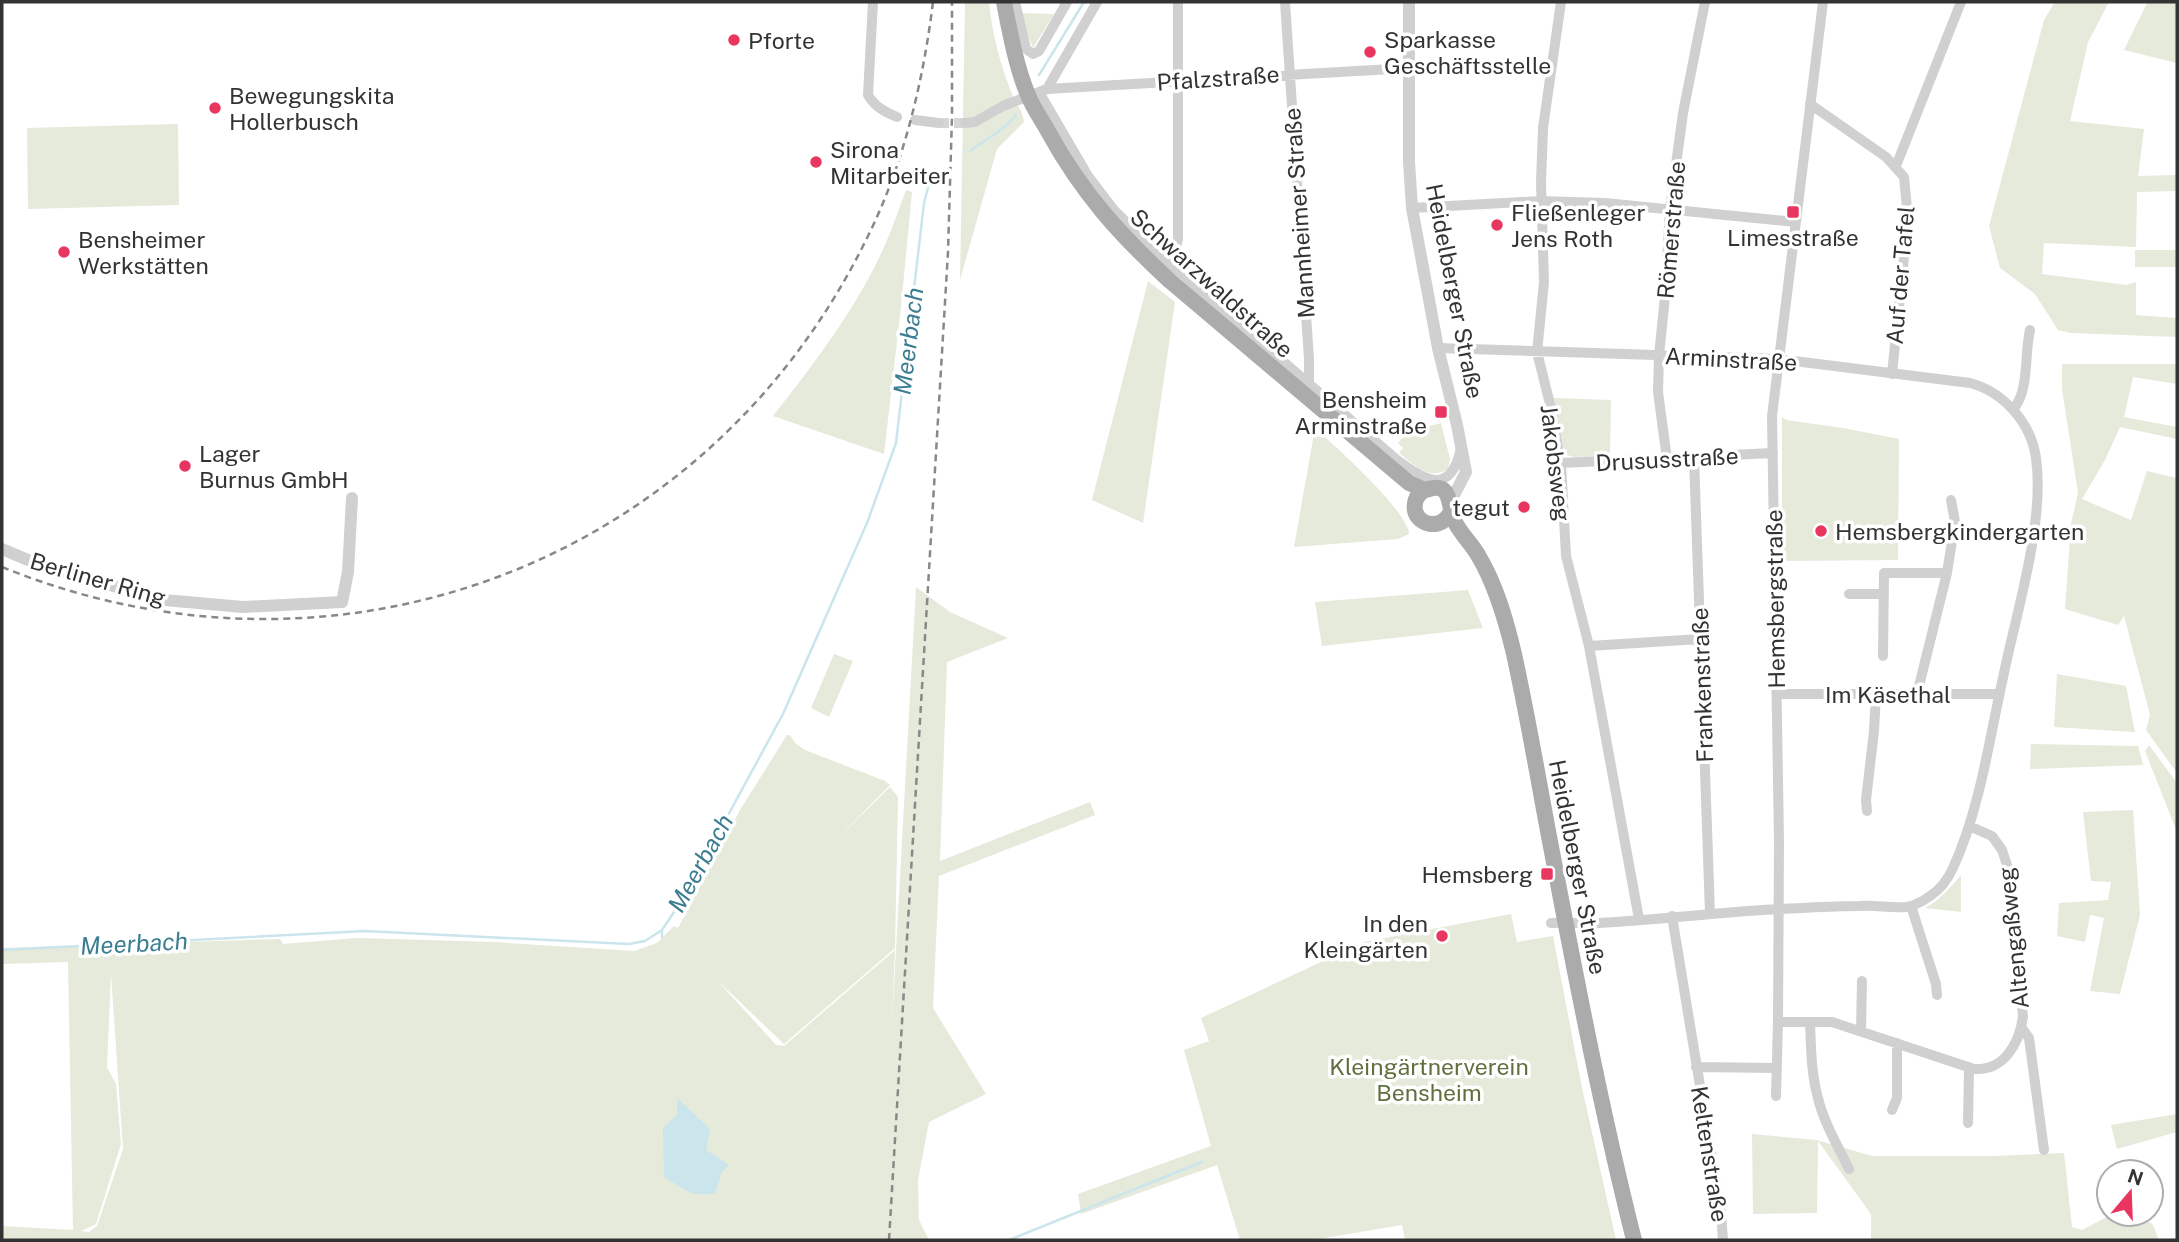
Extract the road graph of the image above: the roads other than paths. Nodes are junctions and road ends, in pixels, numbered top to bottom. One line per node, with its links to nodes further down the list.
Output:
1 (873, 2): 18 (street)
2 (1004, 2): 16 (main road, Schwarzwaldstraße)
3 (1015, 2): 4 (street)
4 (1067, 2)
5 (1097, 2): 16 (street)
6 (1178, 2): 15 (street)
7 (1285, 2): 14 (street, Mannheimer Straße)
8 (1409, 2): 13 (street, Heidelberger Straße)
9 (1561, 2): 23 (street, Jakobsweg)
10 (1705, 2): 25 (street, Römerstraße)
11 (1823, 2): 17 (street, Hemsbergstraße)
12 (1961, 2): 22 (street)
13 (1409, 68): 14 (street, Pfalzstraße); 24 (street, Heidelberger Straße)
14 (1290, 73): 15 (street, Pfalzstraße); 34 (street, Mannheimer Straße)
15 (1178, 80): 16 (street, Pfalzstraße); 27 (street)
16 (1038, 92): 20 (street, Pfalzstraße); 27 (street, Schwarzwaldstraße); 42 (main road, Schwarzwaldstraße)
17 (1810, 104): 22 (street); 26 (street, Hemsbergstraße)
18 (897, 117)
19 (915, 120): 21 (street)
20 (965, 122)
21 (939, 123)
22 (1896, 166): 33 (street, Auf der Tafel)
23 (1541, 201): 24 (street); 25 (street); 30 (street, Jakobsweg)
24 (1412, 208): 29 (street, Heidelberger Straße)
25 (1670, 209): 26 (street); 31 (street, Römerstraße)
26 (1796, 222): 32 (street, Hemsbergstraße)
27 (1172, 266): 34 (street, Schwarzwaldstraße)
28 (2030, 330): 35 (street)
29 (1438, 348): 30 (street, Arminstraße); 36 (street, Heidelberger Straße)
30 (1537, 352): 31 (street, Arminstraße); 41 (street, Jakobsweg)
31 (1659, 355): 32 (street, Arminstraße); 39 (street, Römerstraße)
32 (1778, 359): 33 (street, Arminstraße); 37 (street, Hemsbergstraße)
33 (1892, 374): 35 (street, Arminstraße)
34 (1309, 383): 36 (street, Schwarzwaldstraße)
35 (2013, 410): 58 (street, Arminstraße)
36 (1461, 445): 40 (street, Heidelberger Straße)
37 (1773, 453): 38 (street, Drususstraße); 55 (street, Hemsbergstraße)
38 (1694, 458): 39 (street, Drususstraße); 52 (street, Frankenstraße)
39 (1667, 459): 41 (street, Drususstraße)
40 (1465, 462): 42 (street); 45 (street)
41 (1561, 463): 53 (street, Jakobsweg)
42 (1426, 492): 45 (main road, Heidelberger Straße); 46 (main road, Heidelberger Straße)
43 (352, 498): 47 (street, Berliner Ring)
44 (1951, 500): 48 (street)
45 (1451, 505): 46 (main road); 51 (main road, Heidelberger Straße)
46 (1440, 523): 51 (main road, Heidelberger Straße)
47 (2, 549)
48 (1947, 573): 50 (street); 57 (street)
49 (1849, 594): 50 (street)
50 (1885, 594): 54 (street)
51 (1502, 612): 66 (main road, Heidelberger Straße)
52 (1700, 639): 53 (street); 63 (street, Frankenstraße)
53 (1589, 646): 65 (street, Jakobsweg)
54 (1883, 656)
55 (1777, 694): 56 (street, Im Käsethal); 62 (street, Hemsbergstraße)
56 (1876, 694): 57 (street, Im Käsethal); 59 (street)
57 (1917, 694): 58 (street, Im Käsethal)
58 (1999, 695): 60 (street, Arminstraße)
59 (1867, 811)
60 (1969, 825): 61 (street, Arminstraße); 71 (street, Altengaßweg)
61 (1911, 906): 62 (street); 68 (street)
62 (1779, 909): 63 (street); 69 (street, Hemsbergstraße)
63 (1710, 913): 64 (street)
64 (1672, 916): 65 (street); 74 (street, Keltenstraße)
65 (1639, 919): 66 (street)
66 (1558, 923): 82 (main road, Heidelberger Straße)
67 (1862, 981): 72 (street)
68 (1937, 995)
69 (1779, 1022): 70 (street, Altengaßweg); 76 (street, Hemsbergstraße)
70 (1810, 1022): 72 (street, Altengaßweg); 81 (street)
71 (2021, 1027): 75 (street, Altengaßweg); 80 (street, Altengaßweg)
72 (1861, 1031): 73 (street, Altengaßweg)
73 (1898, 1043): 75 (street, Altengaßweg); 78 (street)
74 (1696, 1067): 76 (street, Keltenstraße); 83 (street, Keltenstraße)
75 (1969, 1067): 79 (street)
76 (1777, 1068): 77 (street, Hemsbergstraße)
77 (1776, 1096)
78 (1892, 1110)
79 (1968, 1124)
80 (2044, 1150)
81 (1849, 1169)
82 (1634, 1240)
83 (1723, 1240)

